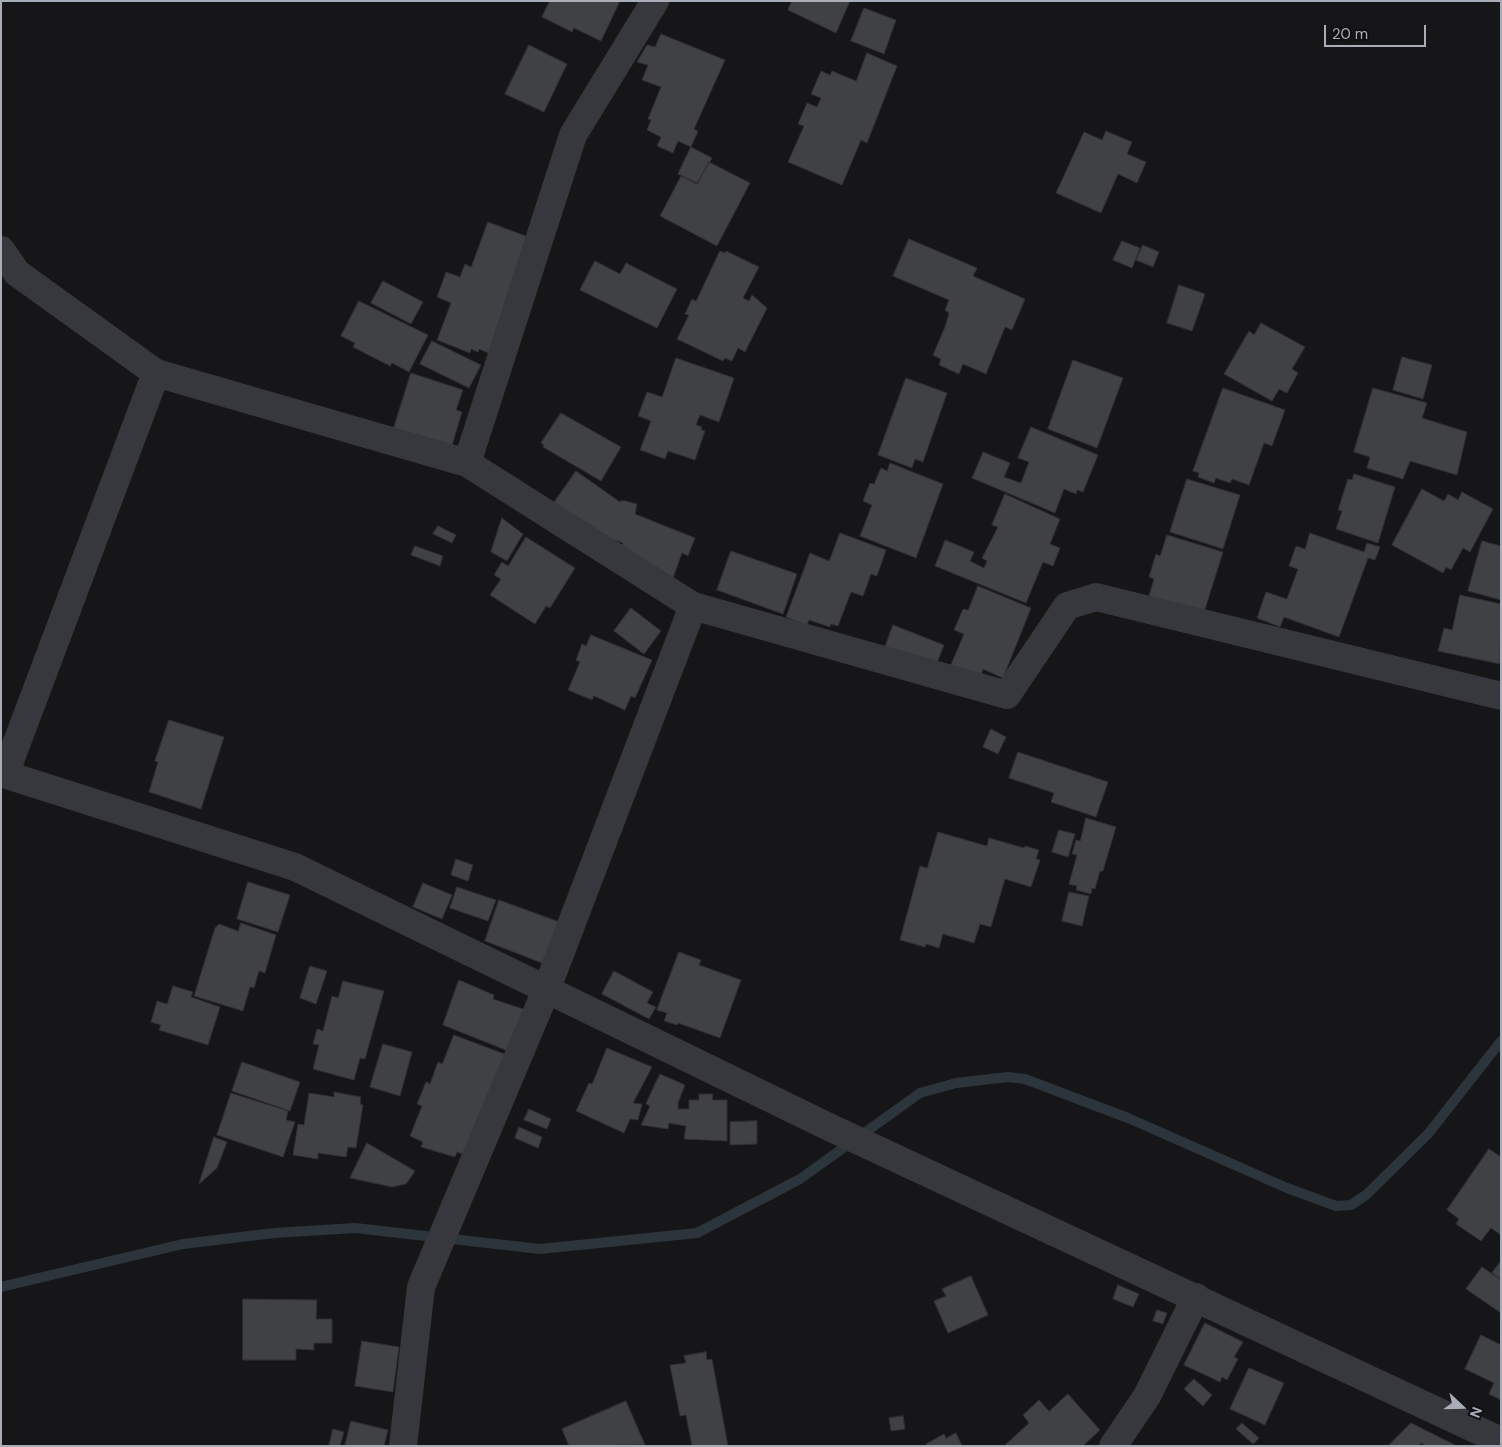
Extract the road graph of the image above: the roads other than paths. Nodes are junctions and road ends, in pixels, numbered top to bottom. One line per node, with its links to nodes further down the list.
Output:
1 (655, 1): 4 (street)
2 (1, 250): 3 (street)
3 (156, 373): 4 (street); 7 (street)
4 (468, 463): 5 (street)
5 (693, 606): 6 (street); 8 (street)
6 (1501, 696)
7 (3, 774): 8 (street)
8 (547, 988): 9 (street); 11 (street)
9 (1196, 1298): 10 (street); 12 (street)
10 (1501, 1442)
11 (403, 1446)
12 (1113, 1446)

